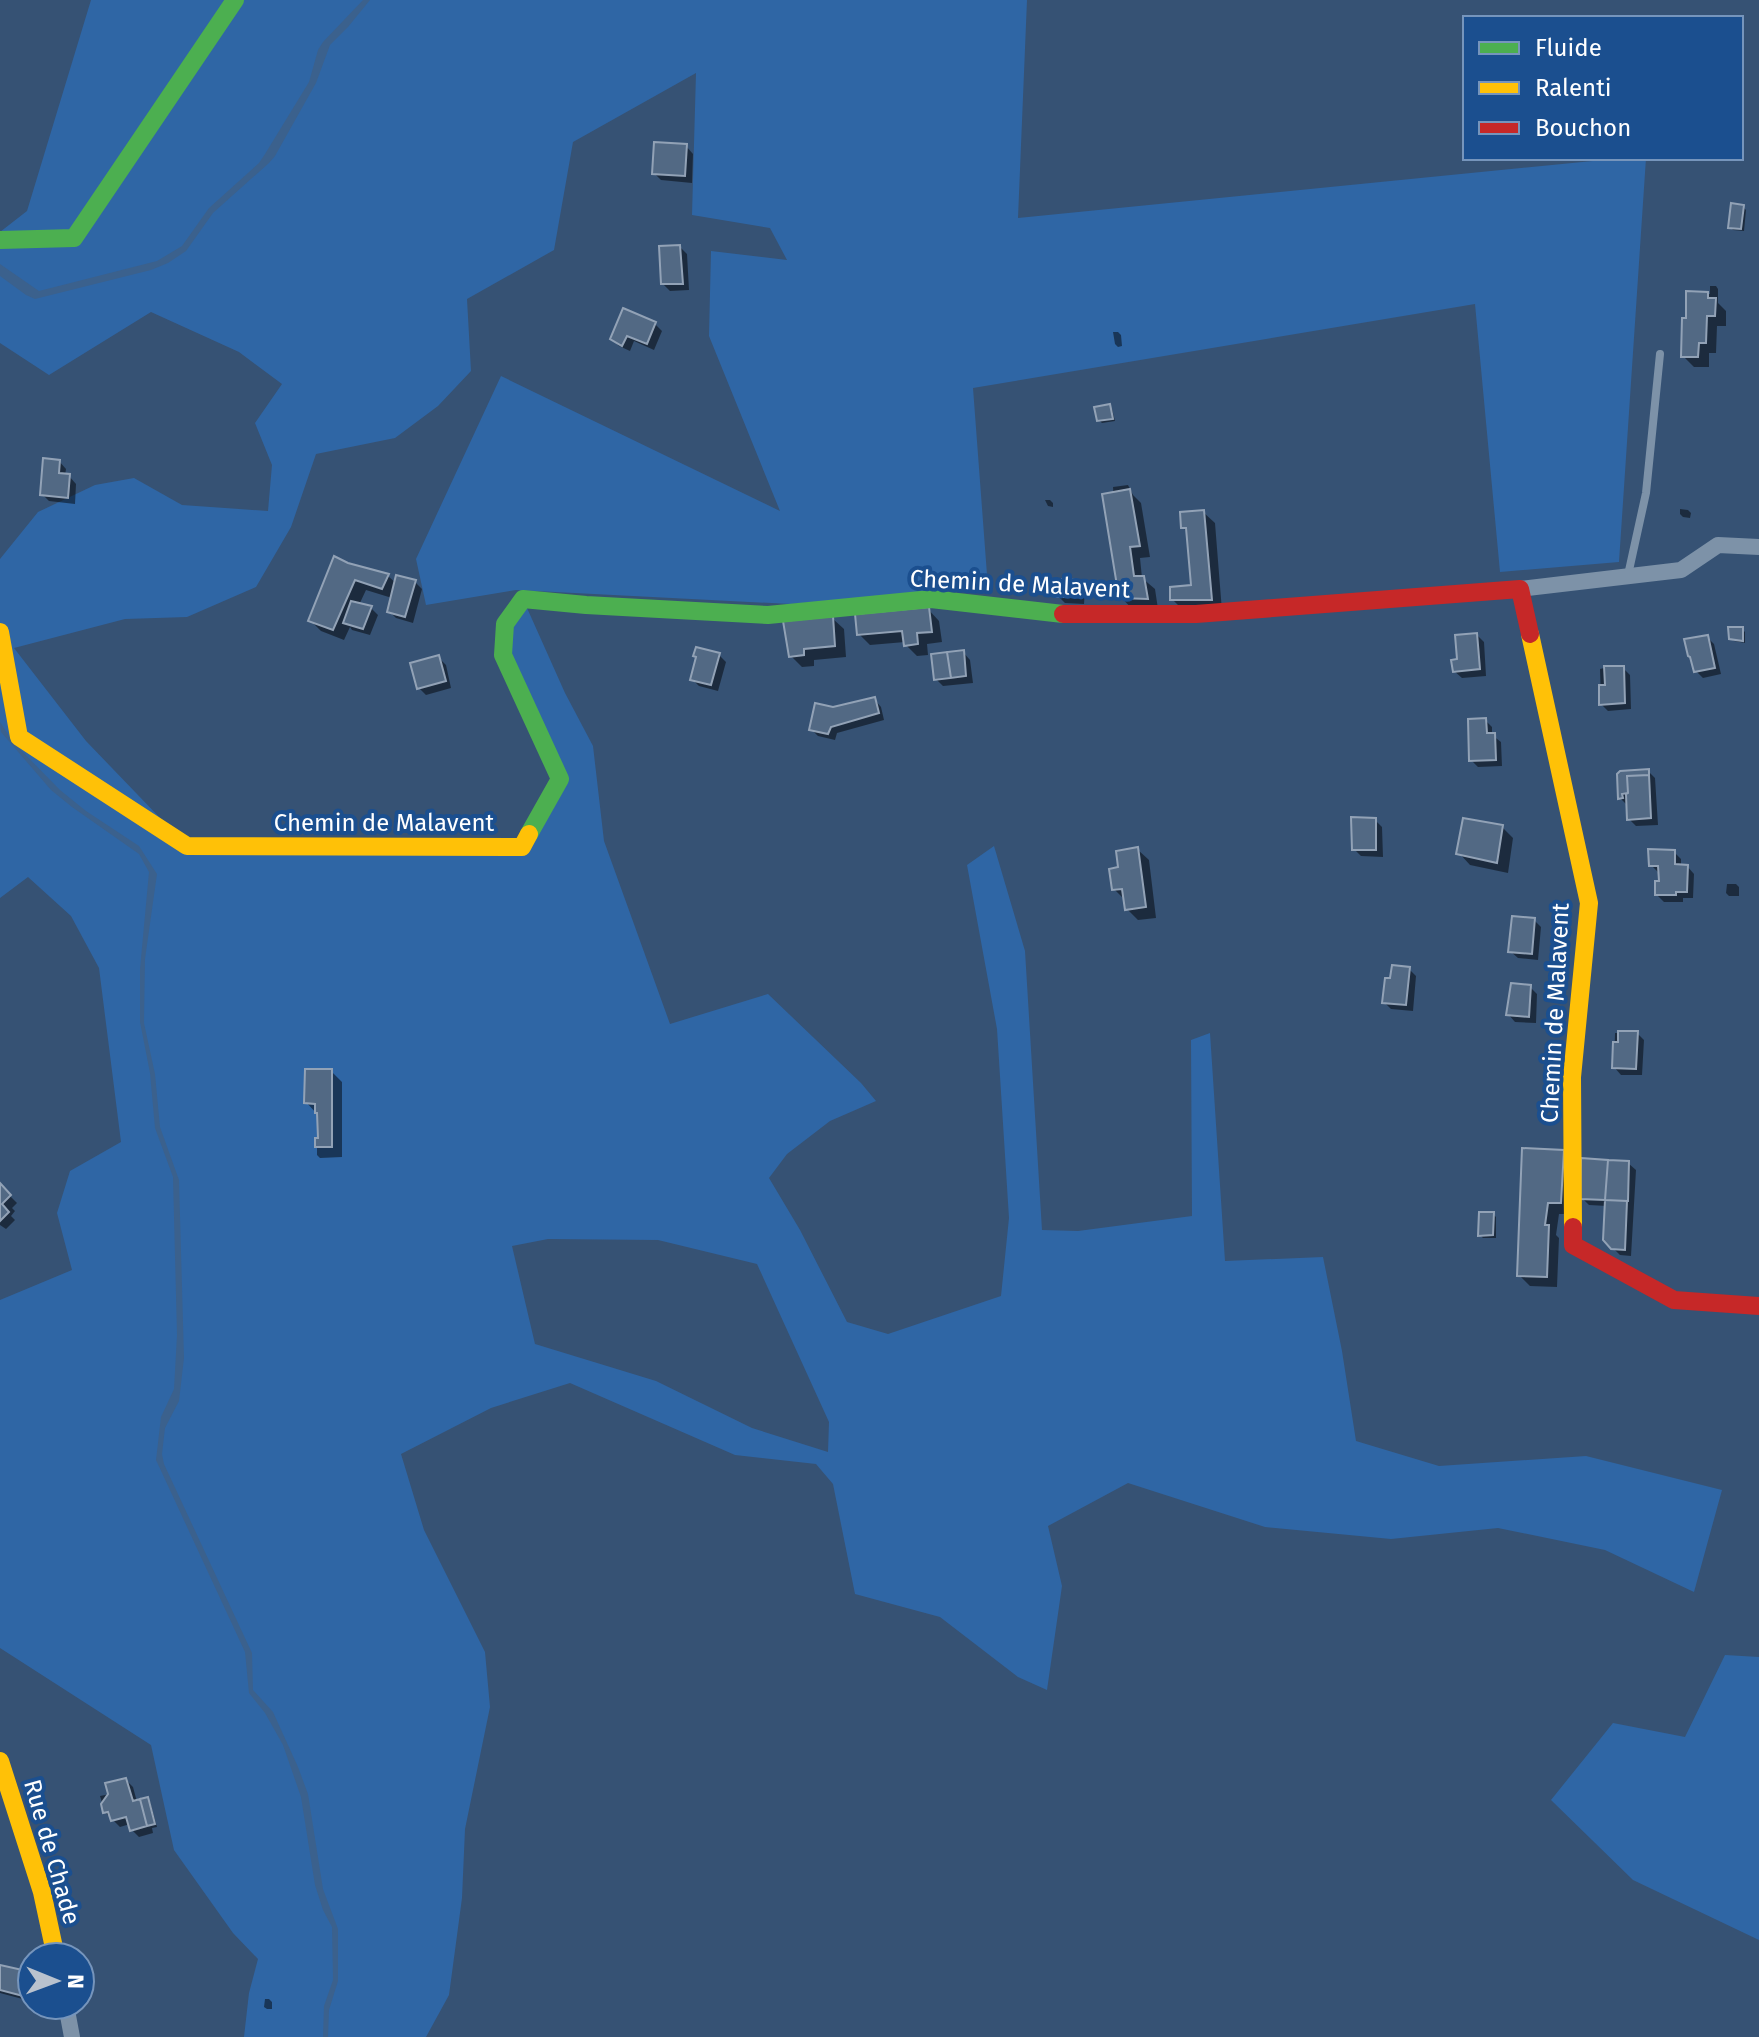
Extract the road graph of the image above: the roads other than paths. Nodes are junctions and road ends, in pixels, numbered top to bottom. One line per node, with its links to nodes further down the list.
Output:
1 (235, 0): 2 (street)
2 (0, 240)
3 (1660, 354): 5 (lane)
4 (1759, 547): 5 (street)
5 (1628, 576): 6 (street)
6 (1520, 589): 7 (street, Chemin de Malavent); 8 (street, Chemin de Malavent)
7 (0, 632)
8 (1759, 1306)
9 (0, 1761): 10 (street, Rue de Chade)
10 (53, 1941)

